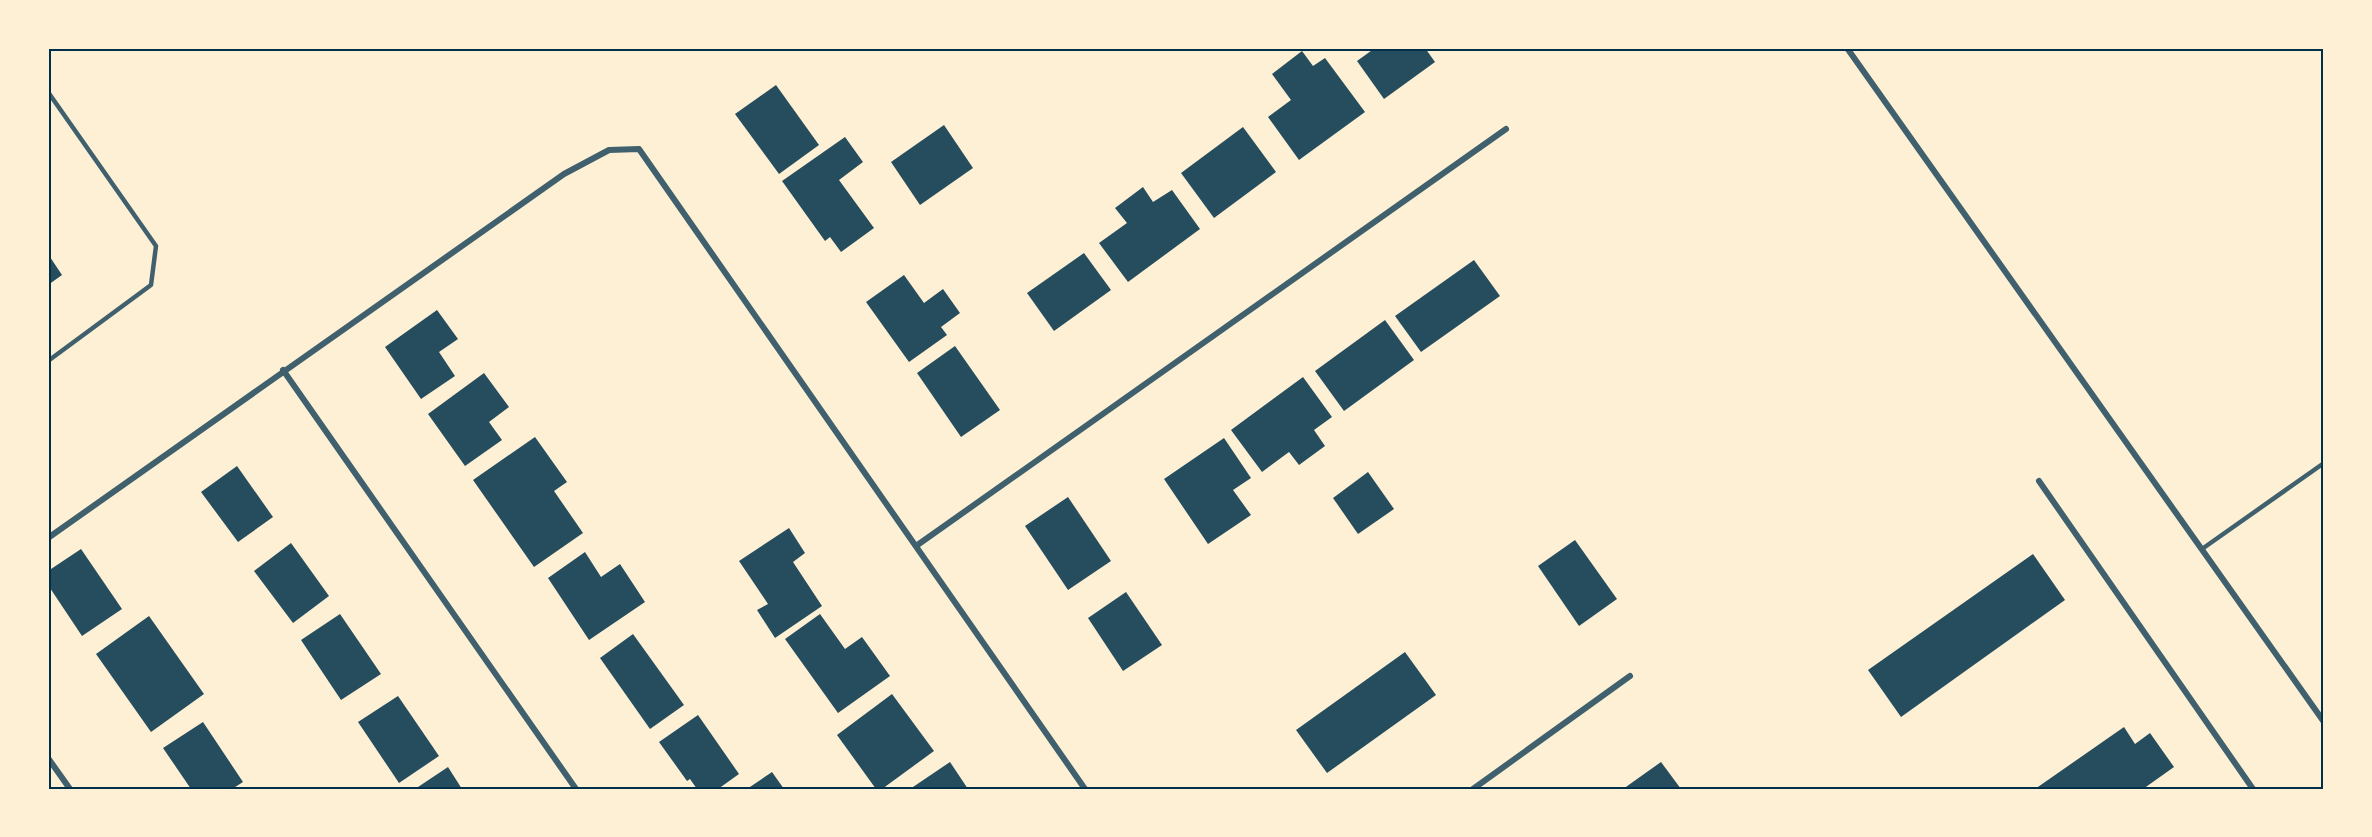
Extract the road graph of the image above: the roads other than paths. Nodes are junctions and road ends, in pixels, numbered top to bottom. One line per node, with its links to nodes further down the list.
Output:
1 (1847, 48): 10 (street)
2 (48, 92): 4 (lane)
3 (1506, 129): 9 (street)
4 (48, 361)
5 (283, 370): 8 (street); 9 (street); 15 (street)
6 (2324, 463): 10 (lane)
7 (2039, 481): 18 (street)
8 (48, 538)
9 (916, 546): 16 (street)
10 (2202, 549): 12 (street)
11 (1630, 676): 17 (street)
12 (2324, 722)
13 (48, 758): 14 (street)
14 (70, 789)
15 (576, 789)
16 (1085, 789)
17 (1473, 789)
18 (2253, 789)

